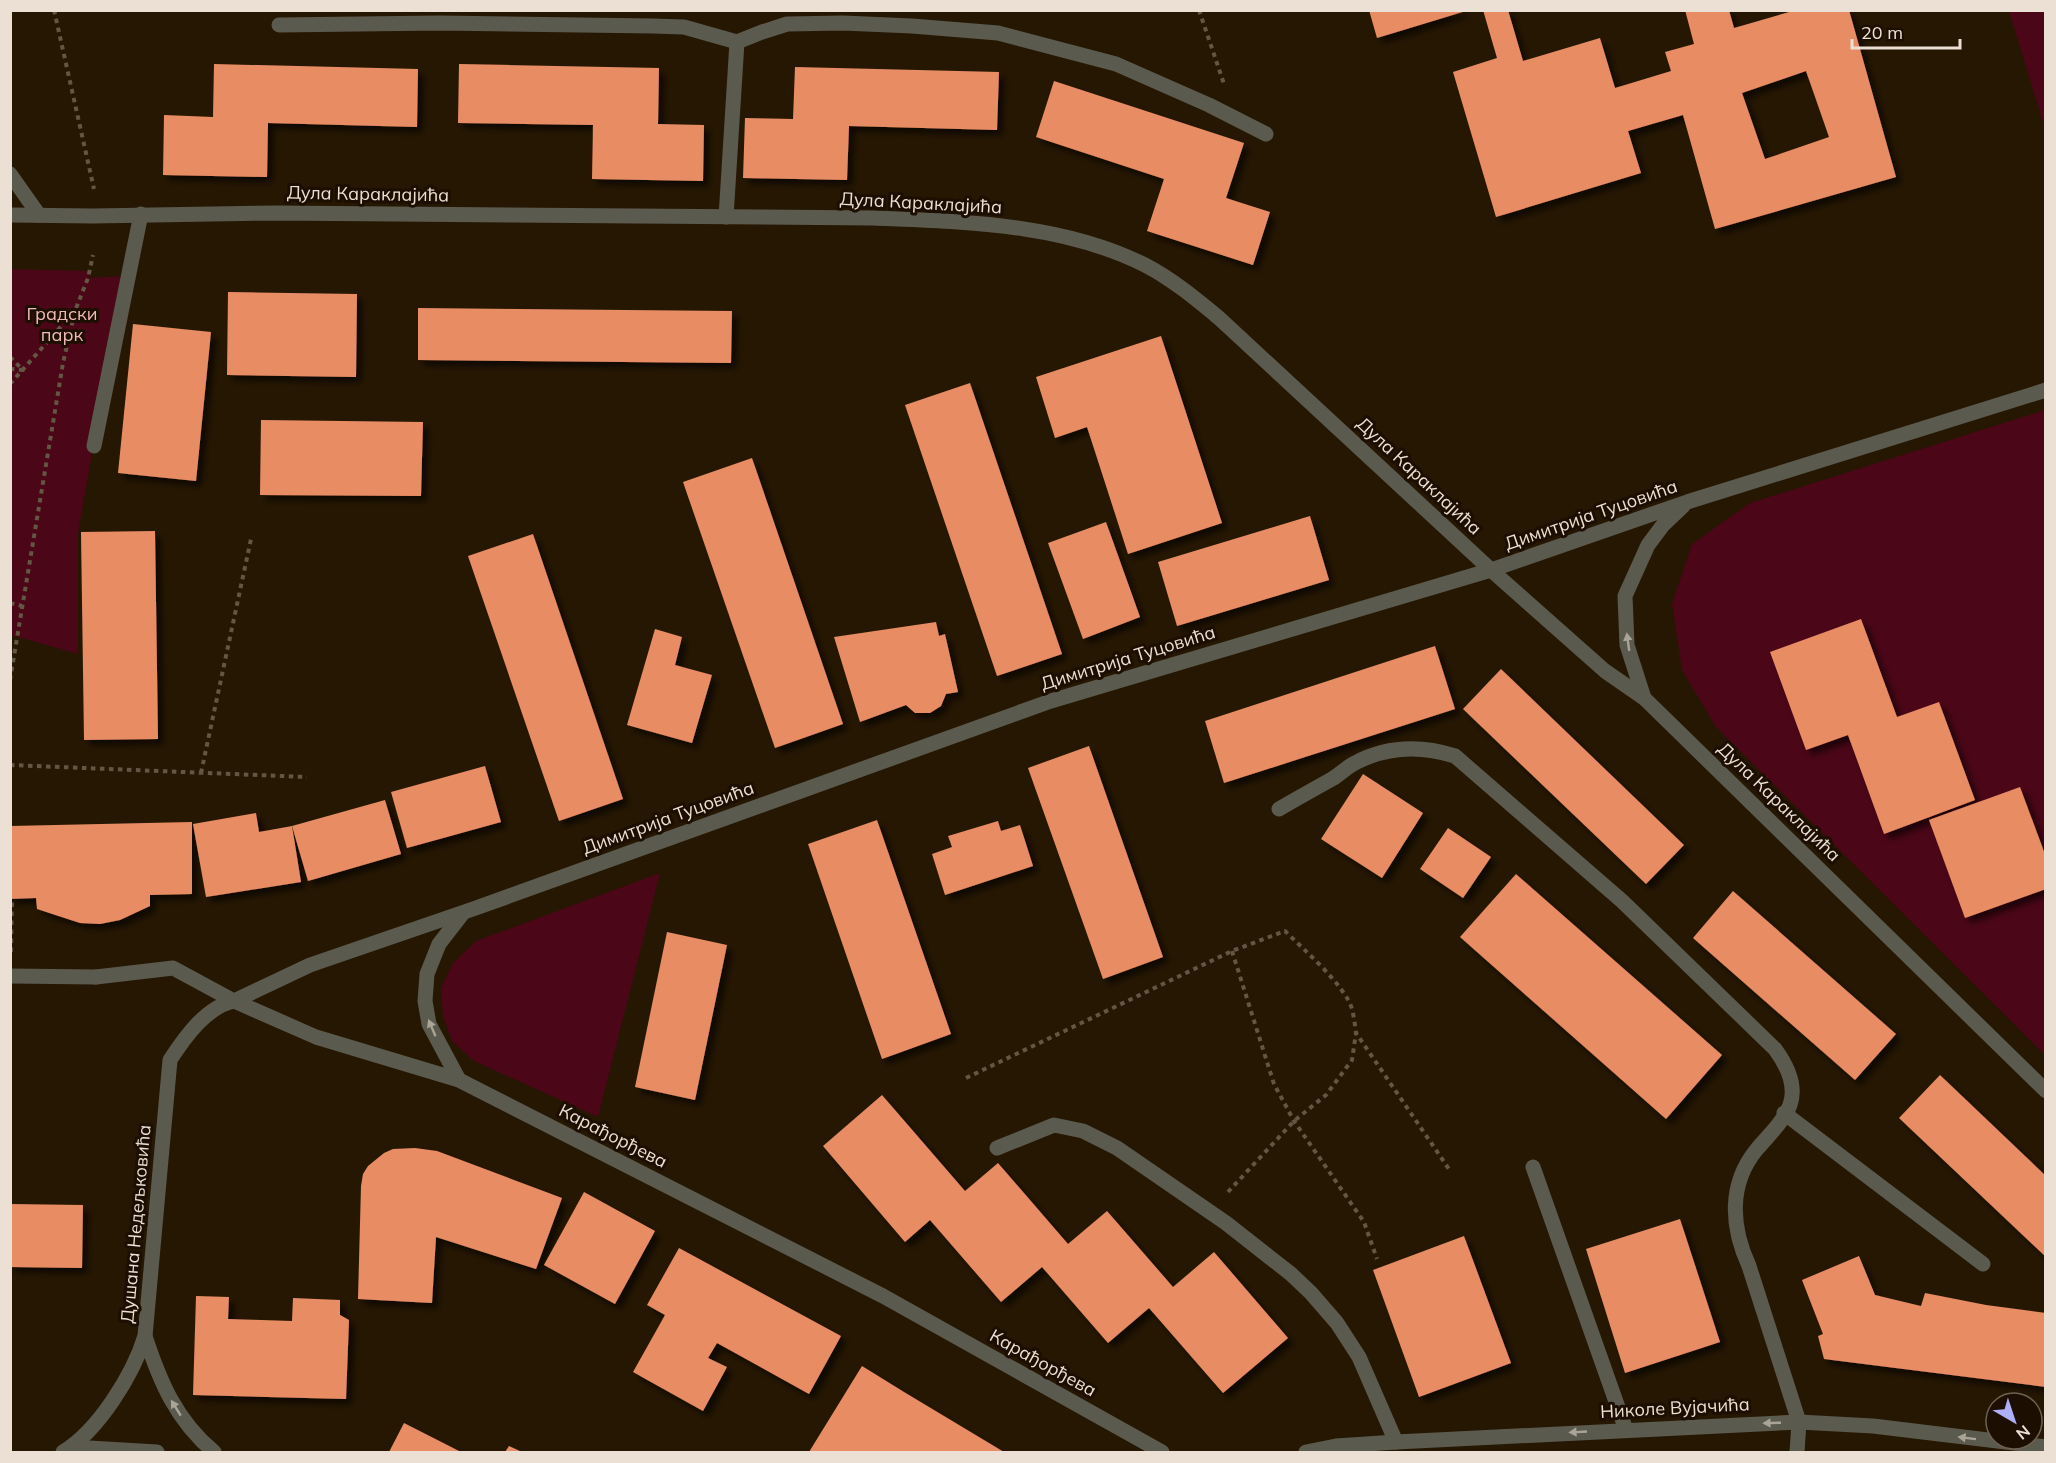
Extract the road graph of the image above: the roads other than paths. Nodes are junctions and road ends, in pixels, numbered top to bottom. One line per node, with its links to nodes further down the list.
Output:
1 (279, 25): 2 (street)
2 (737, 42): 3 (street); 8 (street)
3 (1266, 134)
4 (10, 174): 7 (street)
5 (141, 214): 7 (street, Дула Караклајића); 8 (street, Дула Караклајића); 10 (street)
6 (10, 215): 7 (street, Дула Караклајића)
7 (39, 215)
8 (726, 217): 12 (street, Дула Караклајића)
9 (2046, 390): 11 (street, Димитрија Туцовића)
10 (94, 446)
11 (1687, 502): 12 (street, Димитрија Туцовића); 13 (street, one-way to 11)
12 (1491, 570): 13 (street, Дула Караклајића); 15 (street, Димитрија Туцовића)
13 (1644, 698): 19 (street, Дула Караклајића)
14 (1279, 809): 20 (street)
15 (463, 913): 17 (street, Димитрија Туцовића); 18 (street, one-way to 15)
16 (10, 976): 17 (street, Карађорђева)
17 (234, 1001): 18 (street, Карађорђева); 24 (street, Душана Недељковића)
18 (459, 1080): 32 (street, Карађорђева)
19 (2046, 1091)
20 (1784, 1113): 23 (street); 25 (street)
21 (997, 1148): 27 (street)
22 (1533, 1167): 26 (street)
23 (1983, 1264)
24 (145, 1336): 29 (street, Душана Недељковића); 31 (street, one-way to 24)
25 (1799, 1422): 26 (street, Николе Вујачића, one-way to 26); 28 (street, Николе Вујачића, one-way to 25); 34 (street)
26 (1626, 1430): 27 (street, Николе Вујачића, one-way to 27)
27 (1396, 1442): 33 (street, Николе Вујачића)
28 (2046, 1447)
29 (68, 1450): 30 (street)
30 (157, 1452)
31 (214, 1452)
32 (1162, 1452)
33 (1306, 1452)
34 (1797, 1452)

